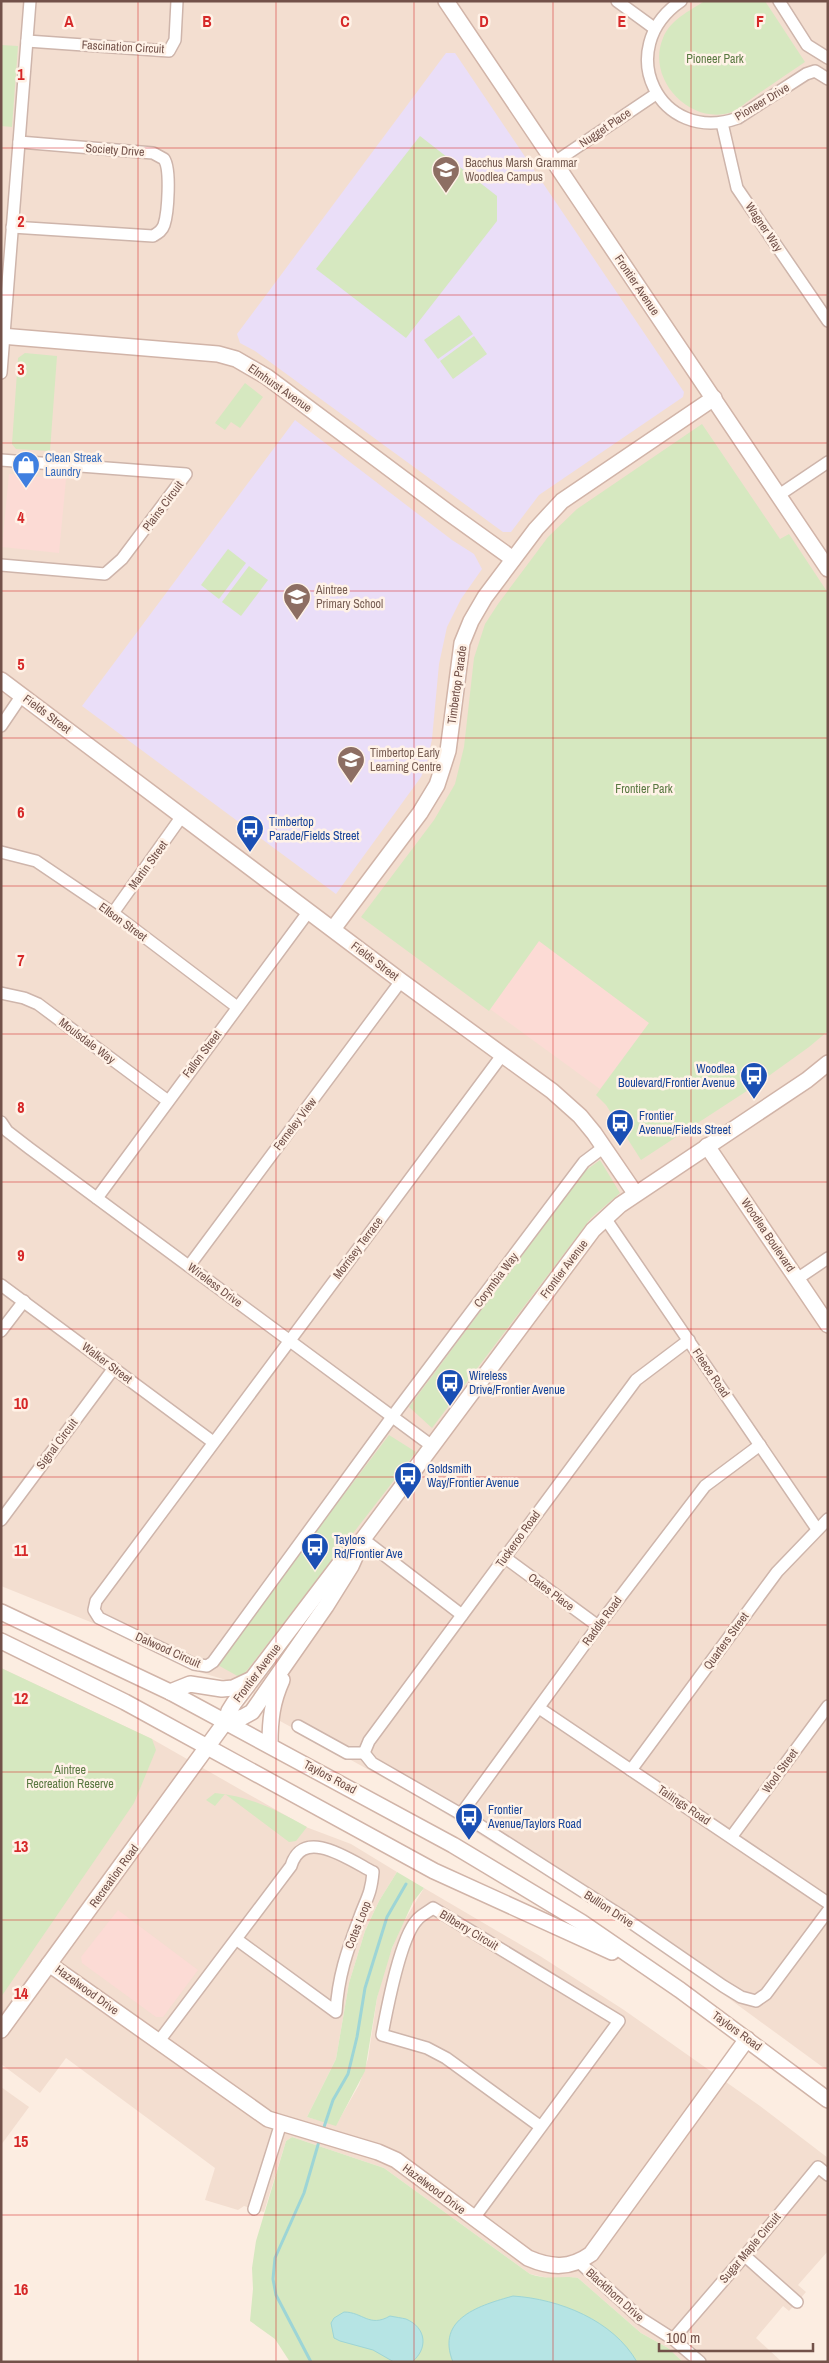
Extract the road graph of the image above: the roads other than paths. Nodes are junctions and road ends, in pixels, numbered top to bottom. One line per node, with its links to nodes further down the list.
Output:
1 (30, 1): 8 (street)
2 (177, 1): 8 (street, Fascination Circuit)
3 (446, 1): 14 (street, Frontier Avenue)
4 (617, 1): 7 (street)
5 (681, 1): 7 (street)
6 (779, 1): 9 (street)
7 (654, 28): 11 (street)
8 (27, 40): 13 (street)
9 (828, 58): 10 (street)
10 (824, 76): 12 (street, Pioneer Drive)
11 (656, 94): 12 (street, Pioneer Drive); 14 (street, Nugget Place)
12 (722, 122): 16 (street, Wagner Way)
13 (19, 142): 15 (street); 15 (street, Society Drive)
14 (555, 162): 19 (street, Frontier Avenue)
15 (12, 227): 17 (street)
16 (828, 322)
17 (3, 336): 18 (street); 23 (street, Elmhurst Avenue)
18 (1, 373)
19 (714, 398): 22 (street, Frontier Avenue); 23 (street, Timbertop Parade)
20 (1, 460): 24 (street, Plains Circuit)
21 (828, 462): 22 (street)
22 (778, 495): 25 (street, Frontier Avenue)
23 (513, 559): 34 (street, Timbertop Parade)
24 (1, 565)
25 (828, 569)
26 (1, 680): 28 (street, Fields Street)
27 (1, 692): 28 (street, Fields Street)
28 (20, 699): 29 (street); 30 (street, Fields Street)
29 (1, 726)
30 (182, 816): 32 (street, Fields Street); 33 (street, Martin Street)
31 (1, 852): 33 (street, Ellson Street)
32 (309, 911): 34 (street, Fields Street); 37 (street, Fallon Street)
33 (113, 913): 37 (street, Ellson Street)
34 (333, 929): 35 (street, Fields Street)
35 (402, 981): 38 (street, Fields Street); 48 (street, Ferneley View)
36 (1, 993): 40 (street, Moulsdale Way)
37 (237, 1007): 40 (street, Fallon Street)
38 (503, 1054): 43 (street, Fields Street); 54 (street, Morrisey Terrace)
39 (828, 1063): 42 (street, Frontier Avenue)
40 (168, 1101): 45 (street, Fallon Street)
41 (3, 1131): 45 (street, Wireless Drive)
42 (707, 1146): 44 (street, Frontier Avenue); 49 (street, Woodlea Boulevard)
43 (604, 1147): 44 (street, Fields Street); 57 (street, Corymbia Way)
44 (635, 1194): 46 (street, Frontier Avenue)
45 (97, 1198): 48 (street, Wireless Drive)
46 (605, 1218): 55 (street, Fleece Road); 60 (street, Frontier Avenue)
47 (828, 1258): 49 (street)
48 (189, 1266): 54 (street, Wireless Drive)
49 (797, 1279): 52 (street, Woodlea Boulevard)
50 (1, 1285): 51 (street, Walker Street)
51 (24, 1301): 53 (street); 56 (street, Walker Street)
52 (828, 1325)
53 (1, 1331)
54 (288, 1340): 57 (street, Wireless Drive); 58 (street, Morrisey Terrace)
55 (689, 1340): 59 (street, Fleece Road); 65 (street, Tuckeroo Road)
56 (114, 1368): 58 (street, Walker Street); 62 (street, Signal Circuit)
57 (392, 1416): 58 (street, Dalwood Circuit); 60 (street, Wireless Drive)
58 (213, 1442)
59 (760, 1445): 63 (street, Fleece Road); 68 (street, Raddle Road)
60 (432, 1446): 64 (street, Frontier Avenue)
61 (828, 1519): 63 (street, Quarters Street)
62 (1, 1520)
63 (817, 1529): 80 (street, Quarters Street)
64 (363, 1539): 67 (street); 70 (street, Frontier Avenue); 71 (street, Frontier Avenue)
65 (504, 1557): 67 (street, Tuckeroo Road); 68 (street, Oates Place)
66 (1, 1612): 72 (street, Taylors Road)
67 (462, 1615): 79 (street, Tuckeroo Road)
68 (598, 1626): 74 (street, Raddle Road)
69 (1, 1641): 78 (street, Taylors Road)
70 (300, 1645): 75 (street, Frontier Avenue); 77 (street)
71 (252, 1680): 72 (street); 75 (street, Frontier Avenue)
72 (170, 1692): 75 (street, Taylors Road)
73 (828, 1706): 82 (street, Wool Street)
74 (539, 1708): 80 (street, Tailings Road); 81 (street, Raddle Road)
75 (226, 1721): 77 (street, Taylors Road); 78 (street, Recreation Road)
76 (298, 1726): 79 (street)
77 (270, 1744): 87 (street, Taylors Road)
78 (208, 1746): 86 (street, Recreation Road); 87 (street, Taylors Road)
79 (364, 1753): 81 (street, Bullion Drive)
80 (632, 1770): 82 (street, Tailings Road)
81 (461, 1814): 84 (street, Bullion Drive)
82 (732, 1836): 83 (street, Tailings Road)
83 (828, 1903)
84 (828, 1911)
85 (236, 1939): 85 (street, Cotes Loop); 90 (street, Cotes Loop)
86 (50, 1964): 88 (street, Recreation Road); 90 (street, Hazelwood Drive)
87 (646, 1966): 89 (street, Taylors Road)
88 (1, 2030)
89 (748, 2039): 91 (street, Taylors Road); 98 (street)
90 (158, 2042): 92 (street, Hazelwood Drive)
91 (827, 2100)
92 (282, 2123): 95 (street); 96 (street, Hazelwood Drive)
93 (541, 2127): 93 (street, Bilberry Circuit); 96 (street, Bilberry Circuit)
94 (828, 2175): 97 (street, Sugar Maple Circuit)
95 (254, 2209)
96 (474, 2218): 98 (street, Hazelwood Drive)
97 (745, 2256): 99 (street); 100 (street, Sugar Maple Circuit)
98 (579, 2262): 100 (street, Blackthorn Drive)
99 (797, 2302)
100 (673, 2339): 101 (street, Blackthorn Drive)
101 (700, 2362)

